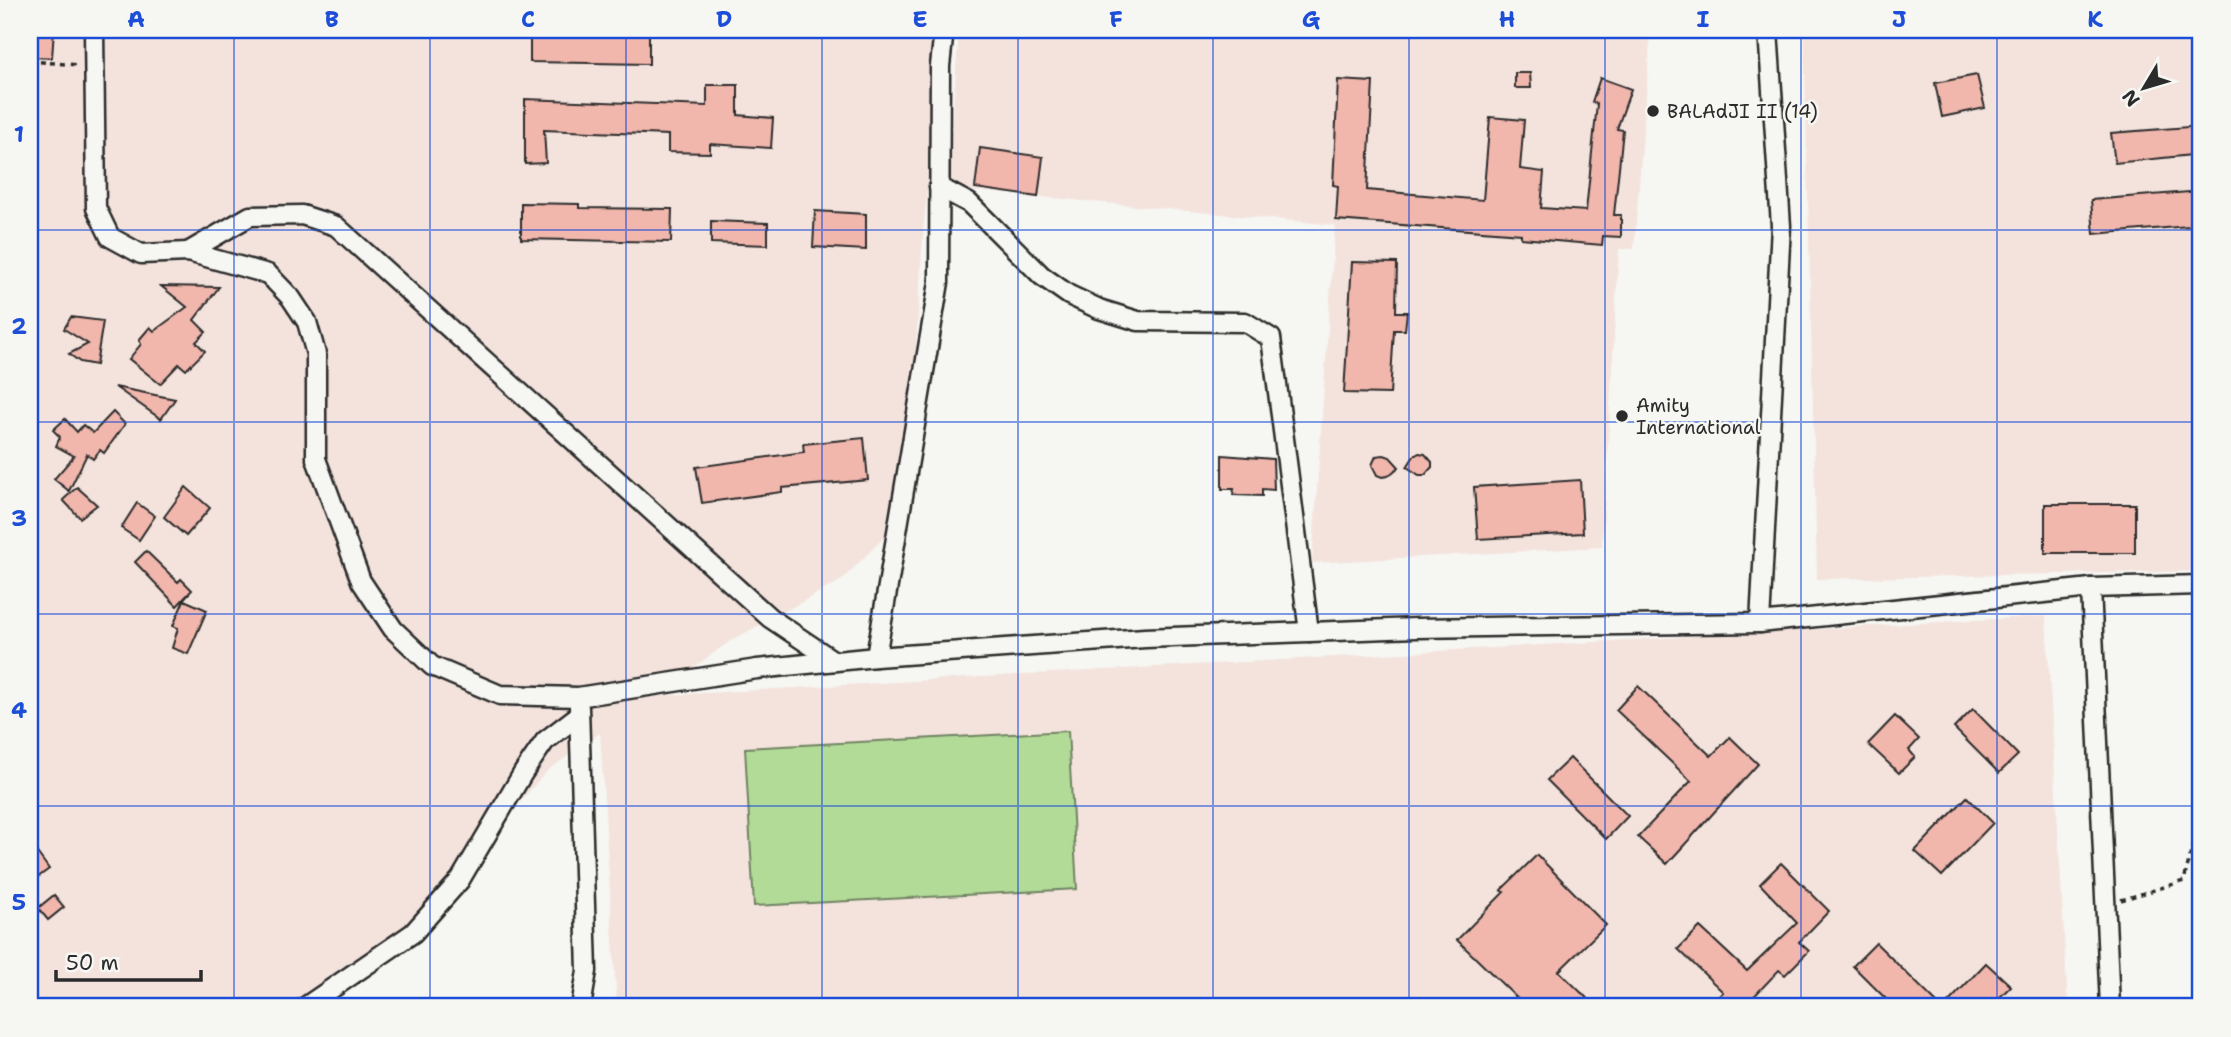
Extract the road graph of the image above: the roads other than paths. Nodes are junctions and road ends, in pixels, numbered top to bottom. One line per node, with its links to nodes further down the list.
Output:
1 (94, 30): 5 (street)
2 (944, 30): 4 (street)
3 (1768, 30): 8 (street)
4 (939, 187): 9 (street); 10 (street)
5 (188, 252): 11 (street); 12 (street)
6 (2201, 585): 7 (street)
7 (2091, 588): 8 (street); 16 (street)
8 (1760, 623): 9 (street)
9 (1309, 632): 10 (street)
10 (876, 657): 11 (street)
11 (834, 661): 12 (street)
12 (578, 697): 13 (street)
13 (579, 715): 14 (street); 15 (street)
14 (305, 1007)
15 (580, 1007)
16 (2110, 1007)

